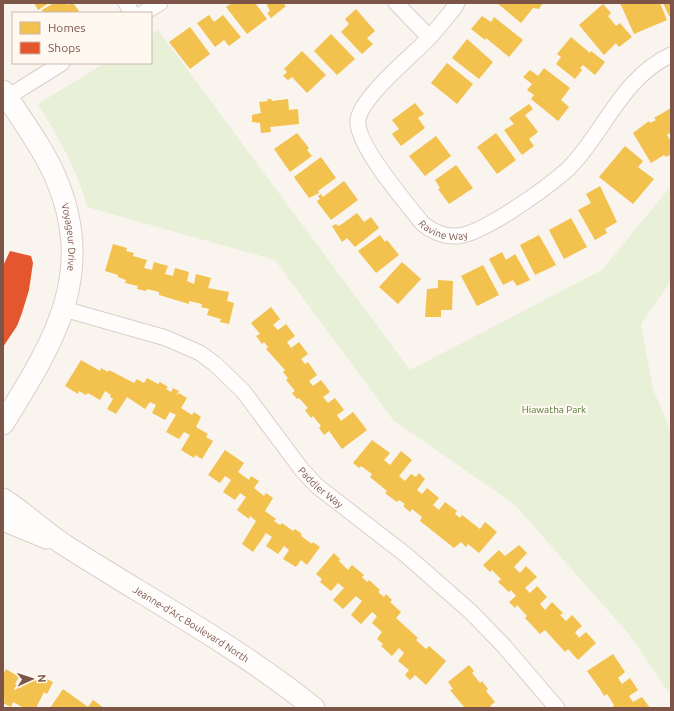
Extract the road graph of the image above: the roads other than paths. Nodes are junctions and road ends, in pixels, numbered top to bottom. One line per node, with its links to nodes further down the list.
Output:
1 (126, 3): 5 (street)
2 (160, 3): 6 (street)
3 (396, 3): 7 (street)
4 (457, 3): 7 (street, Ravine Way)
5 (131, 12)
6 (145, 12)
7 (429, 38): 8 (street, Ravine Way)
8 (671, 55)
9 (60, 64): 10 (street, Voyageur Drive)
10 (4, 96): 11 (main road, Voyageur Drive)
11 (64, 310): 12 (main road, Voyageur Drive); 17 (street, Paddler Way)
12 (3, 424)
13 (3, 499): 15 (main road, Jeanne-d'Arc Boulevard North)
14 (3, 520): 15 (main road, Jeanne-d'Arc Boulevard North)
15 (64, 545): 16 (main road, Jeanne-d'Arc Boulevard North)
16 (314, 708)
17 (557, 708)

